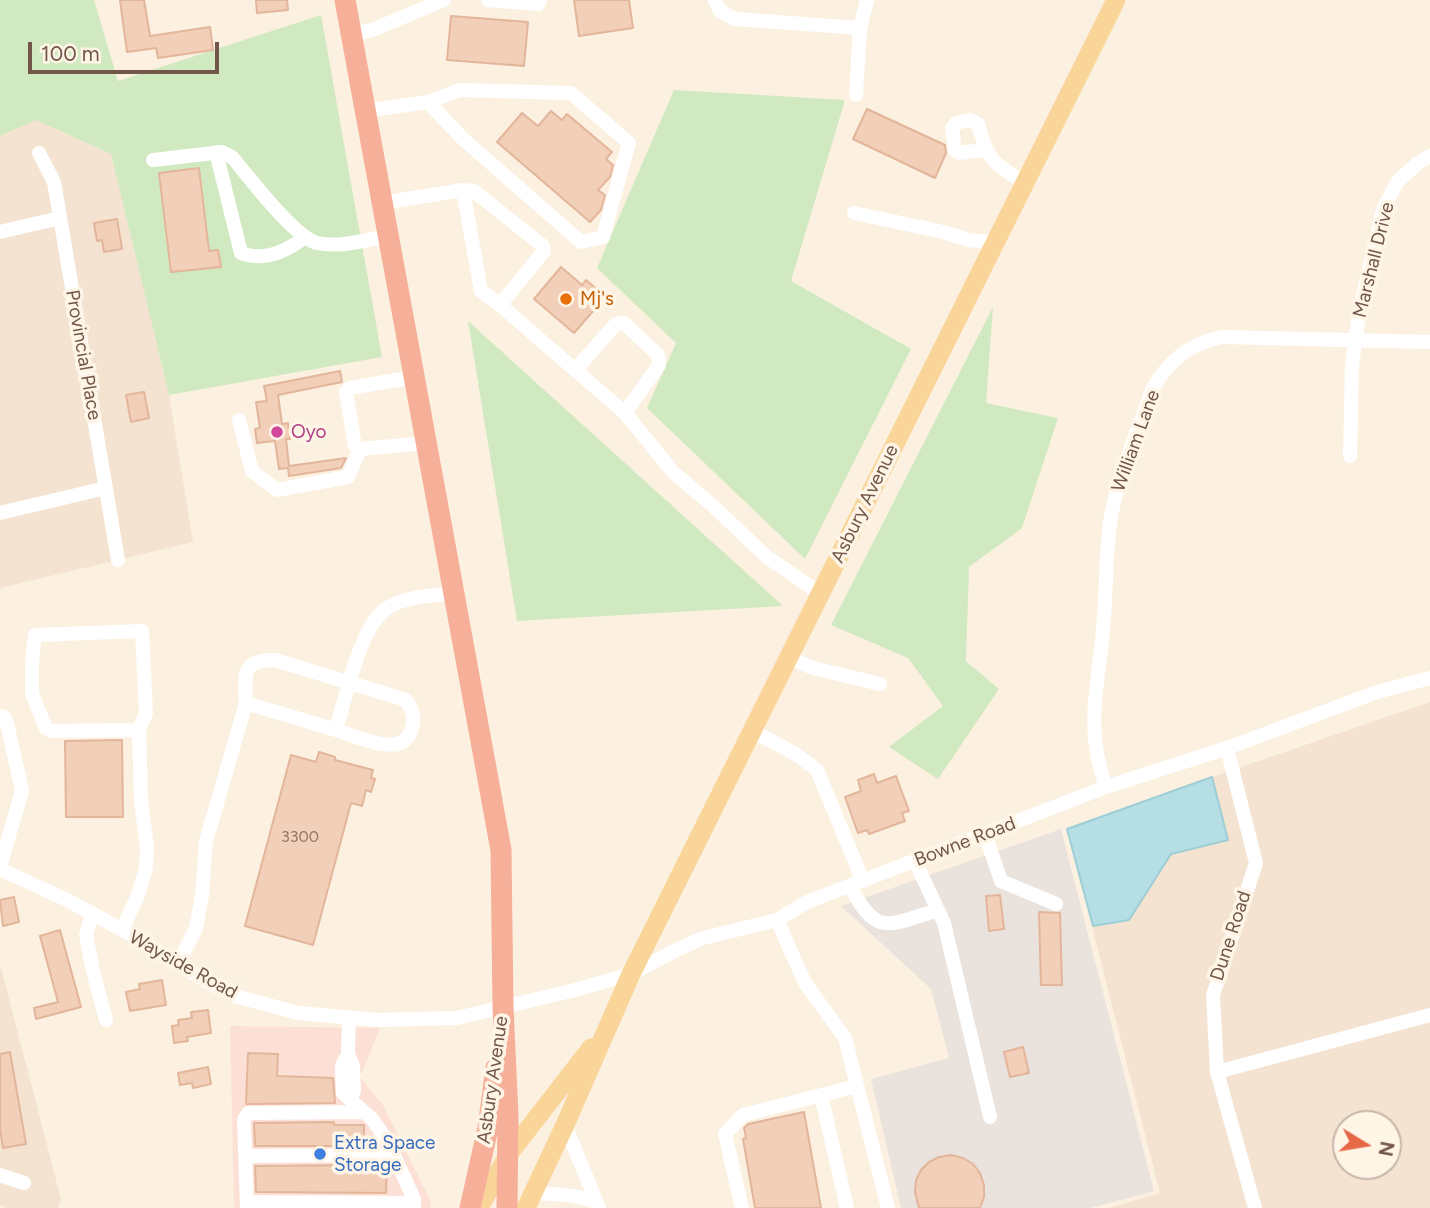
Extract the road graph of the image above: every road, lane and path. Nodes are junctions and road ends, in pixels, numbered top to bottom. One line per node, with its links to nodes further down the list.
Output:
1 (345, 0): 9 (highway)
2 (444, 0): 9 (street)
3 (496, 0): 4 (street)
4 (540, 0)
5 (715, 0): 8 (street)
6 (867, 0): 8 (street)
7 (1116, 0): 18 (main road, Asbury Avenue)
8 (860, 28): 10 (street)
9 (351, 34): 12 (highway)
10 (856, 95)
11 (428, 102): 11 (street); 12 (street)
12 (365, 111): 20 (highway)
13 (984, 149): 18 (street)
14 (216, 152): 17 (street); 25 (street); 25 (street)
15 (39, 153): 22 (street, Provincial Place)
16 (1430, 156): 28 (street, Marshall Drive)
17 (153, 160)
18 (1025, 183): 26 (main road, Asbury Avenue)
19 (463, 190): 20 (street); 27 (street); 27 (street)
20 (382, 203): 24 (highway)
21 (854, 213): 26 (street)
22 (60, 218): 23 (street); 37 (street, Provincial Place)
23 (0, 232)
24 (388, 236): 25 (street); 31 (highway)
25 (305, 237)
26 (995, 243): 41 (main road, Asbury Avenue)
27 (500, 305): 30 (street)
28 (1356, 340): 29 (street, William Lane); 36 (street, Marshall Drive); 52 (street, William Lane)
29 (1430, 342)
30 (575, 370): 32 (street); 32 (street)
31 (414, 377): 34 (highway); 35 (street)
32 (625, 413): 41 (street)
33 (239, 420): 35 (street)
34 (425, 443): 35 (street); 40 (highway)
35 (360, 449)
36 (1350, 456)
37 (106, 488): 38 (street); 39 (street, Provincial Place)
38 (0, 513)
39 (118, 560)
40 (453, 593): 44 (street); 64 (highway)
41 (821, 594): 42 (main road, Asbury Avenue)
42 (789, 659): 45 (street); 50 (main road, Asbury Avenue)
43 (1430, 678): 51 (street, Bowne Road)
44 (351, 682): 46 (street); 49 (street); 49 (street)
45 (880, 684)
46 (246, 703): 49 (street); 62 (street)
47 (0, 716): 55 (street)
48 (139, 730): 48 (street); 61 (street)
49 (336, 730)
50 (753, 731): 56 (street); 63 (main road, Asbury Avenue)
51 (1227, 748): 52 (street, Bowne Road); 69 (street, Dune Road)
52 (1106, 787): 53 (street, Bowne Road)
53 (985, 834): 54 (street, Bowne Road); 57 (street)
54 (915, 861): 56 (street, Bowne Road); 58 (street)
55 (0, 868): 59 (street, Wayside Road)
56 (856, 883): 58 (street); 60 (street, Bowne Road)
57 (1056, 904)
58 (938, 910): 73 (street)
59 (92, 913): 61 (street, Wayside Road); 68 (street)
60 (777, 920): 63 (street, Bowne Road); 70 (street)
61 (122, 930): 62 (street, Wayside Road)
62 (178, 964): 67 (street, Wayside Road)
63 (631, 974): 64 (street, Bowne Road); 65 (main road, Asbury Avenue)
64 (503, 1007): 67 (street, Wayside Road); 76 (highway, Asbury Avenue); 83 (highway, Asbury Avenue)
65 (615, 1008): 74 (main road, Asbury Avenue); 76 (main road, Asbury Avenue)
66 (1430, 1016): 69 (street)
67 (349, 1018): 72 (street)
68 (106, 1020)
69 (1217, 1072): 90 (street, Dune Road)
70 (857, 1086): 71 (street); 89 (street)
71 (821, 1095): 87 (street); 88 (street)
72 (364, 1112): 75 (street); 77 (street)
73 (990, 1117)
74 (565, 1125): 82 (street); 86 (main road, Asbury Avenue)
75 (394, 1155): 77 (street); 81 (street)
76 (508, 1155): 84 (main road, Asbury Avenue); 85 (highway, Asbury Avenue)
77 (245, 1156): 80 (street)
78 (0, 1175): 79 (street)
79 (24, 1184)
80 (247, 1205): 81 (street)
81 (414, 1205)
82 (597, 1205): 86 (street)
83 (470, 1208)
84 (479, 1208)
85 (507, 1208)
86 (526, 1208)
87 (741, 1208)
88 (847, 1208)
89 (887, 1208)
90 (1255, 1208)

